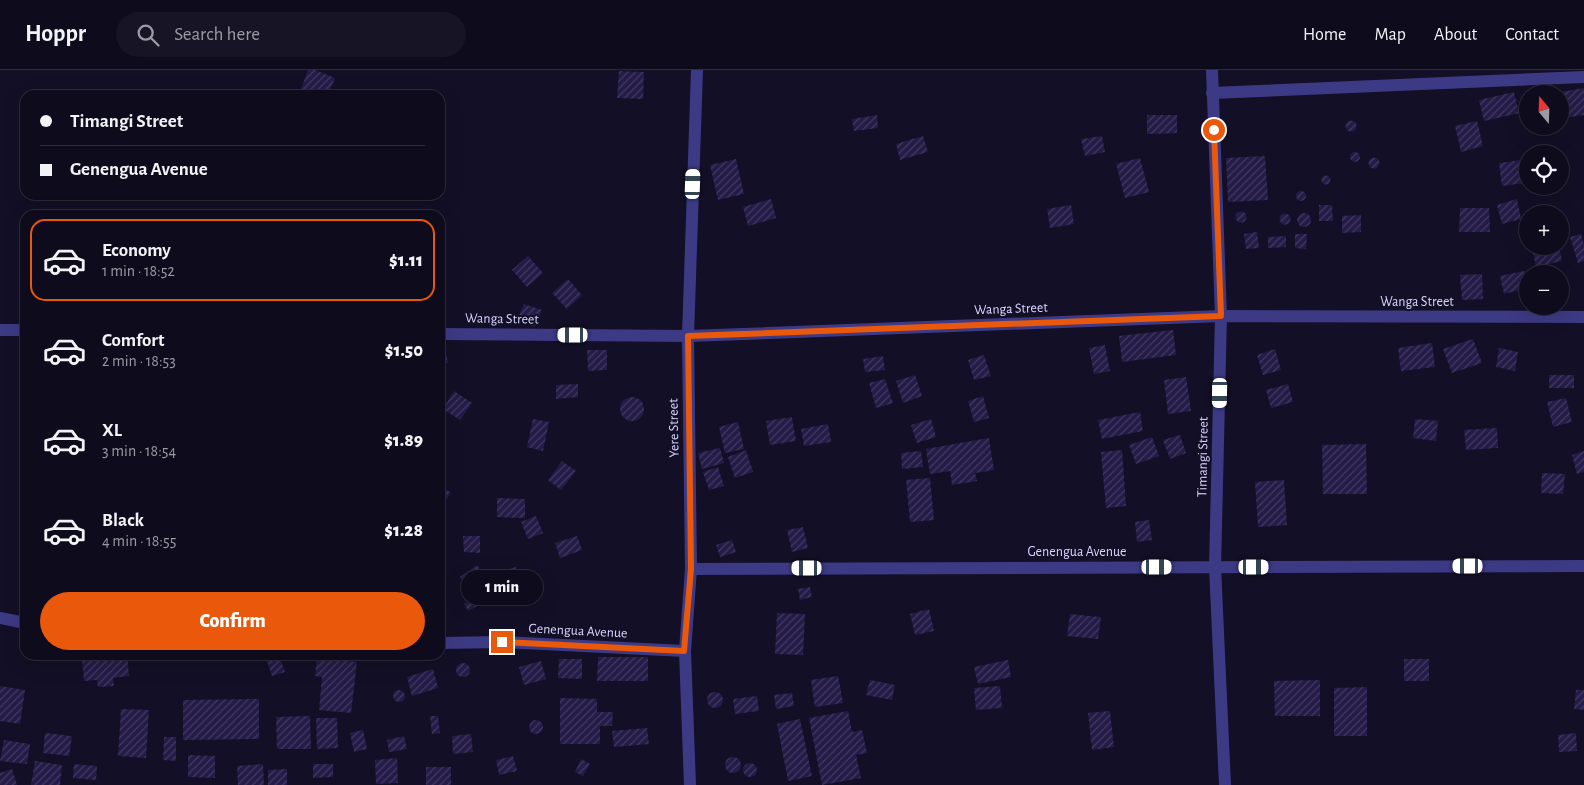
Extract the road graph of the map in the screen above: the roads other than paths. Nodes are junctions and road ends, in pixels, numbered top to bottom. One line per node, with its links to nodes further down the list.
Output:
1 (697, 70): 10 (street, Yere Street)
2 (1212, 70): 4 (street, Timangi Street)
3 (1584, 76): 4 (street)
4 (1212, 93): 5 (street, Timangi Street)
5 (1221, 316): 6 (street, Wanga Street); 10 (street, Wanga Street); 12 (street, Timangi Street)
6 (1584, 317)
7 (0, 330): 8 (street)
8 (20, 330)
9 (445, 334): 10 (street, Wanga Street)
10 (688, 336): 13 (street, Yere Street)
11 (1584, 566): 12 (street, Genengua Avenue)
12 (1215, 567): 13 (street, Genengua Avenue); 19 (street, Timangi Street)
13 (691, 569): 17 (street, Yere Street)
14 (0, 618): 15 (street)
15 (20, 622)
16 (445, 643): 17 (street, Genengua Avenue)
17 (684, 651): 18 (street, Yere Street)
18 (690, 785)
19 (1225, 785)

